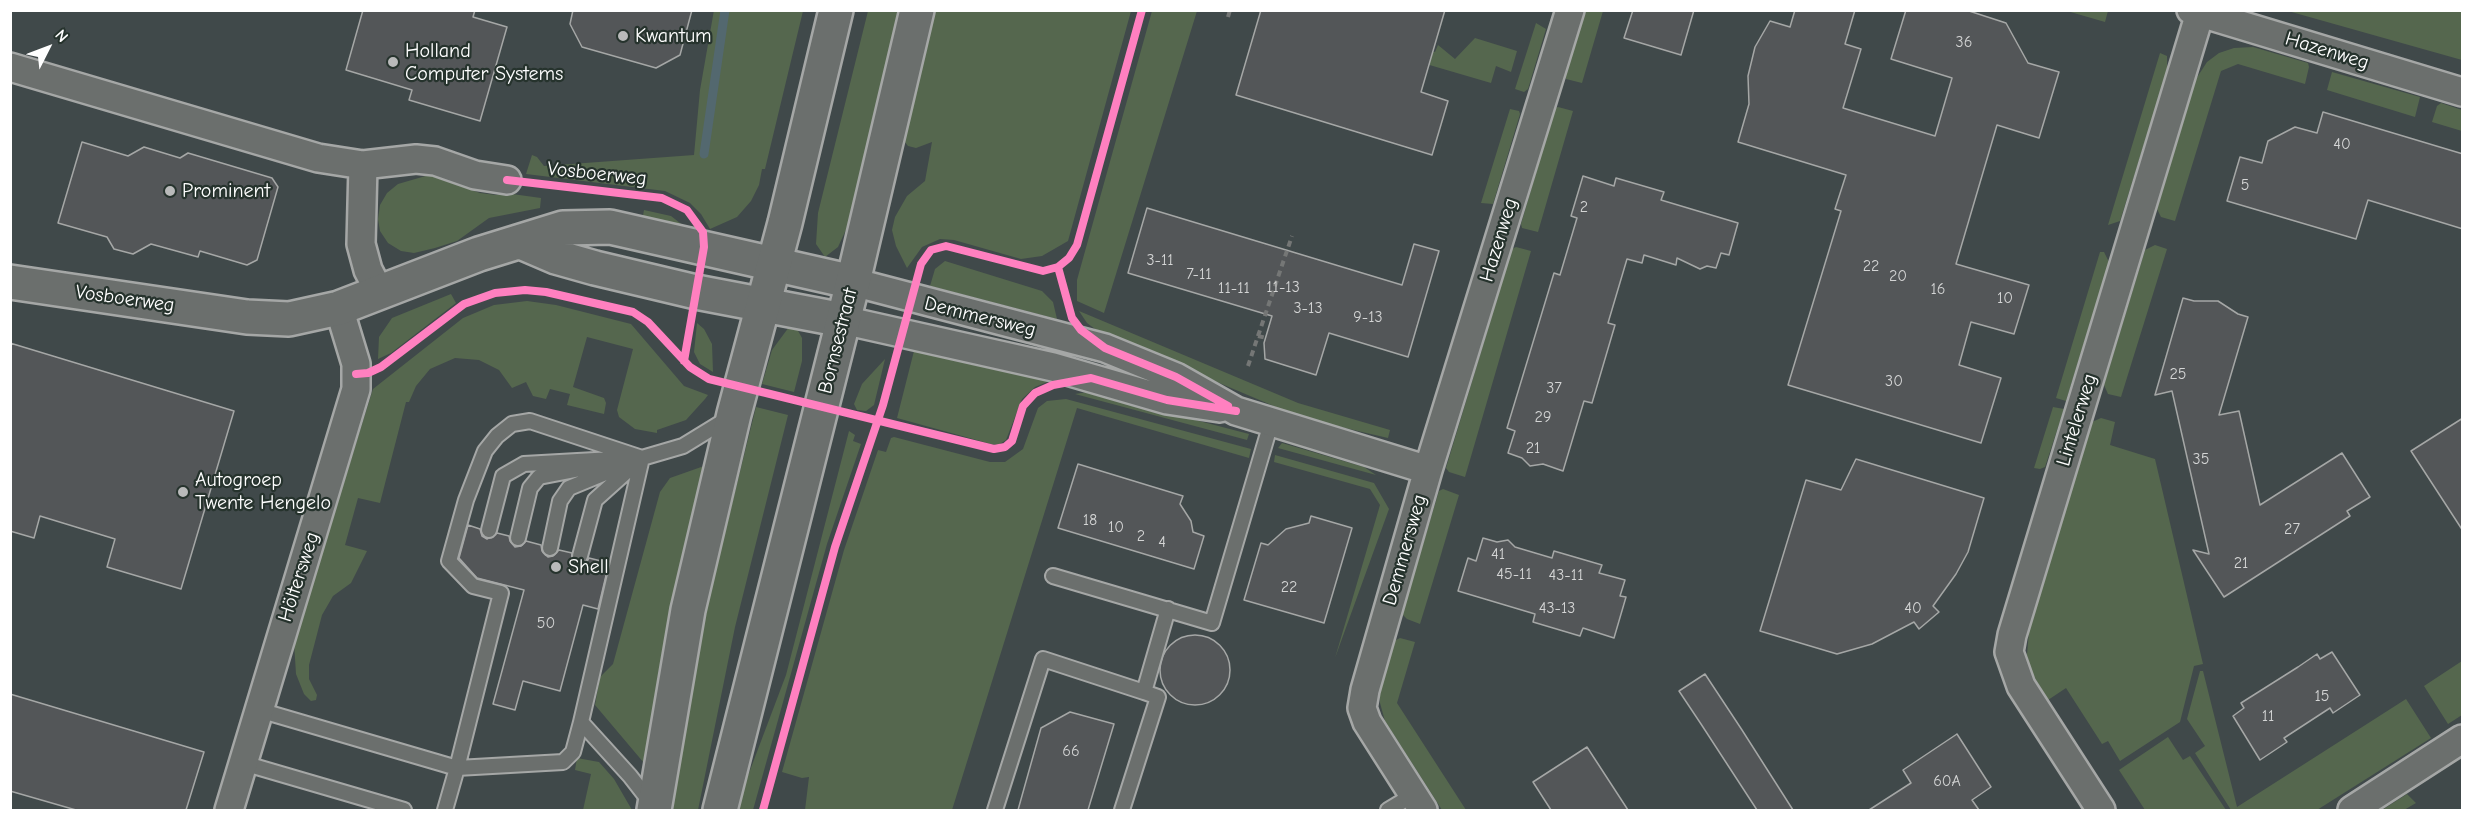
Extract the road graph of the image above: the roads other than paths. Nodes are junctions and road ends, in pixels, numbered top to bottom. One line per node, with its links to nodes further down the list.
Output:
1 (836, 10): 10 (main road)
2 (917, 10): 12 (main road, Bornsestraat)
3 (1570, 10): 21 (street, Hazenweg)
4 (2196, 12): 6 (street, Hazenweg); 43 (street, Lintelerweg)
5 (10, 67): 7 (street)
6 (2463, 92)
7 (363, 165): 8 (street); 13 (street)
8 (507, 180)
9 (521, 242): 10 (main road, Vosboerweg); 13 (main road, Vosboerweg); 14 (main road)
10 (774, 264): 12 (main road, Vosboerweg); 14 (main road)
11 (10, 282): 15 (main road, Vosboerweg)
12 (853, 282): 16 (main road, Bornsestraat); 17 (street, Demmersweg)
13 (380, 293): 15 (main road, Vosboerweg)
14 (763, 305): 16 (main road); 18 (main road)
15 (339, 309): 29 (street, Höltersweg)
16 (843, 320): 17 (street, Demmersweg); 39 (main road, Bornsestraat)
17 (1236, 411): 19 (street, Demmersweg)
18 (734, 414): 20 (lane); 38 (main road)
19 (1272, 423): 21 (street, Demmersweg); 27 (lane)
20 (642, 458): 22 (lane); 23 (lane); 24 (lane); 25 (lane); 30 (lane); 33 (lane)
21 (1428, 470): 34 (street, Demmersweg)
22 (489, 530)
23 (518, 538)
24 (550, 548)
25 (580, 556)
26 (1053, 576): 27 (lane)
27 (1168, 609): 28 (lane)
28 (1144, 692): 40 (lane); 41 (lane)
29 (259, 710): 32 (street, Höltersweg); 33 (lane)
30 (581, 722): 33 (lane); 38 (lane)
31 (2463, 739): 44 (street)
32 (243, 763): 35 (street, Höltersweg); 36 (lane)
33 (457, 768): 37 (lane)
34 (1418, 803): 42 (lane)
35 (229, 810)
36 (404, 810)
37 (444, 810)
38 (654, 810)
39 (720, 810)
40 (995, 810)
41 (1122, 810)
42 (1388, 810)
43 (2101, 810)
44 (2352, 810)

